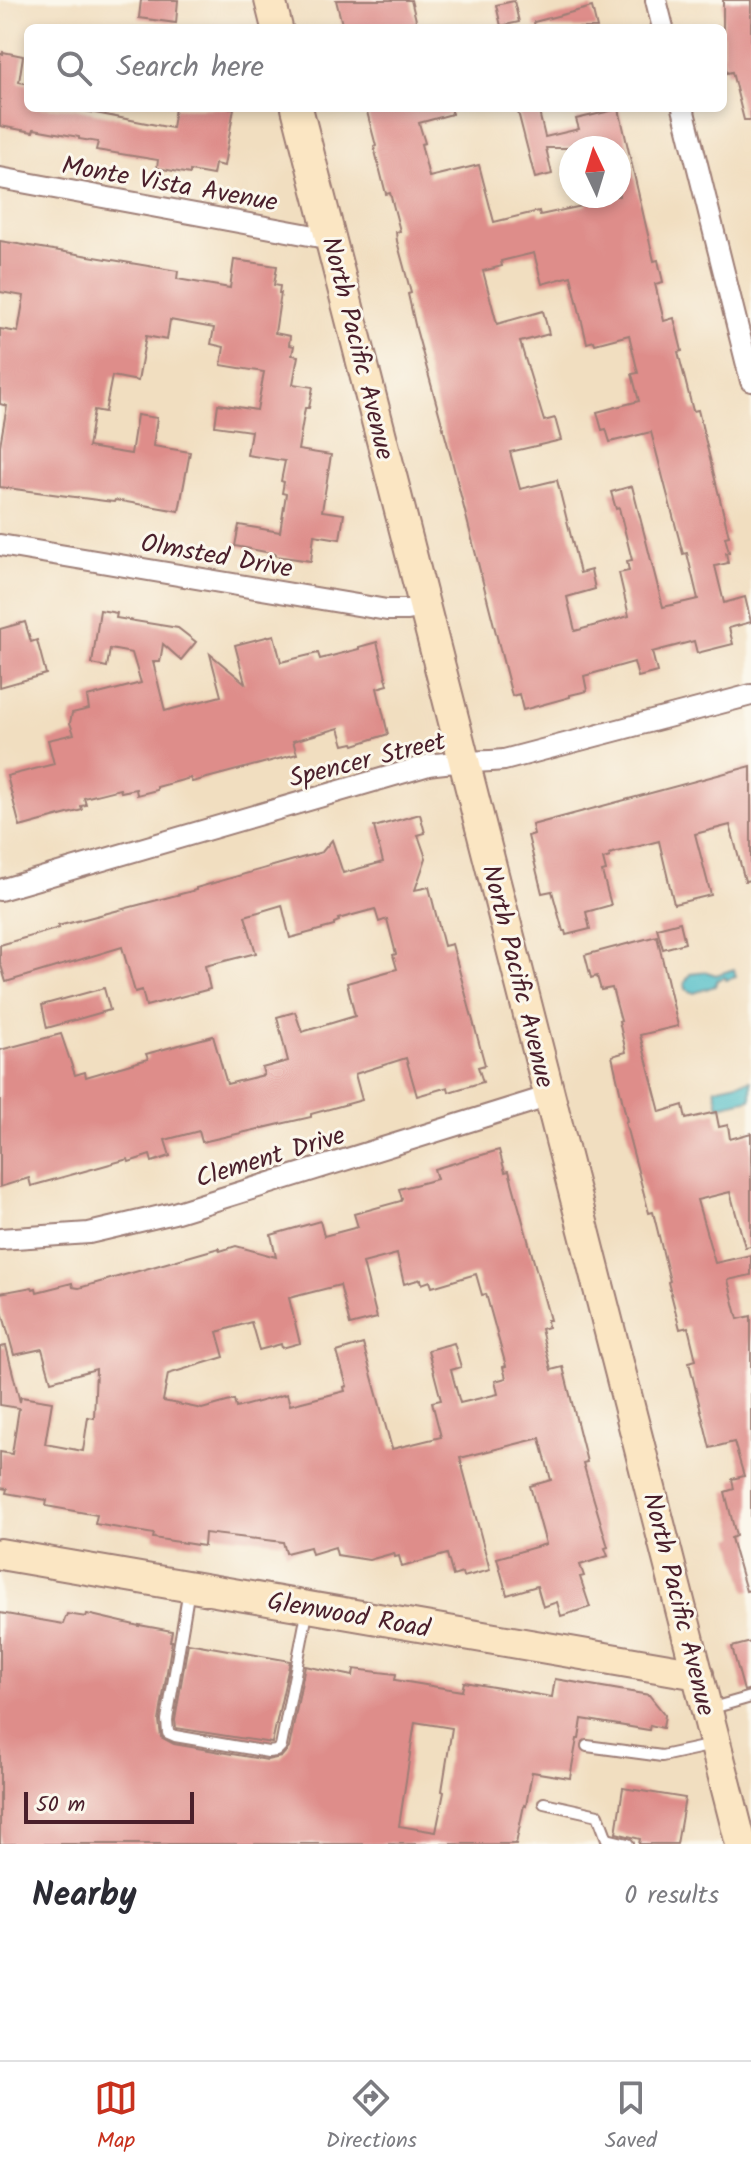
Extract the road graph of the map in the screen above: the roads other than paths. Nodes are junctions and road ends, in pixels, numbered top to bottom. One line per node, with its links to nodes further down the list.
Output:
1 (270, 0): 3 (street)
2 (656, 0): 4 (street)
3 (276, 24)
4 (662, 24)
5 (298, 112): 8 (street, North Pacific Avenue)
6 (684, 112): 9 (street)
7 (0, 178): 8 (street, Monte Vista Avenue)
8 (331, 239): 11 (street, North Pacific Avenue)
9 (751, 381)
10 (0, 545): 11 (street, Olmsted Drive)
11 (425, 605): 13 (street, North Pacific Avenue)
12 (751, 695): 13 (street, Spencer Street)
13 (464, 762): 14 (street, Spencer Street); 15 (street, North Pacific Avenue)
14 (0, 890)
15 (550, 1096): 16 (street, Clement Drive); 20 (street, North Pacific Avenue)
16 (0, 1239)
17 (0, 1554): 18 (street, Glenwood Road)
18 (189, 1587): 19 (street, Glenwood Road); 19 (lane)
19 (308, 1607): 20 (street, Glenwood Road)
20 (698, 1674): 22 (street, North Pacific Avenue)
21 (751, 1697): 22 (lane)
22 (707, 1710): 23 (street, North Pacific Avenue)
23 (715, 1744): 24 (lane); 27 (street, North Pacific Avenue)
24 (587, 1746)
25 (544, 1803): 26 (lane)
26 (628, 1844)
27 (741, 1844)

